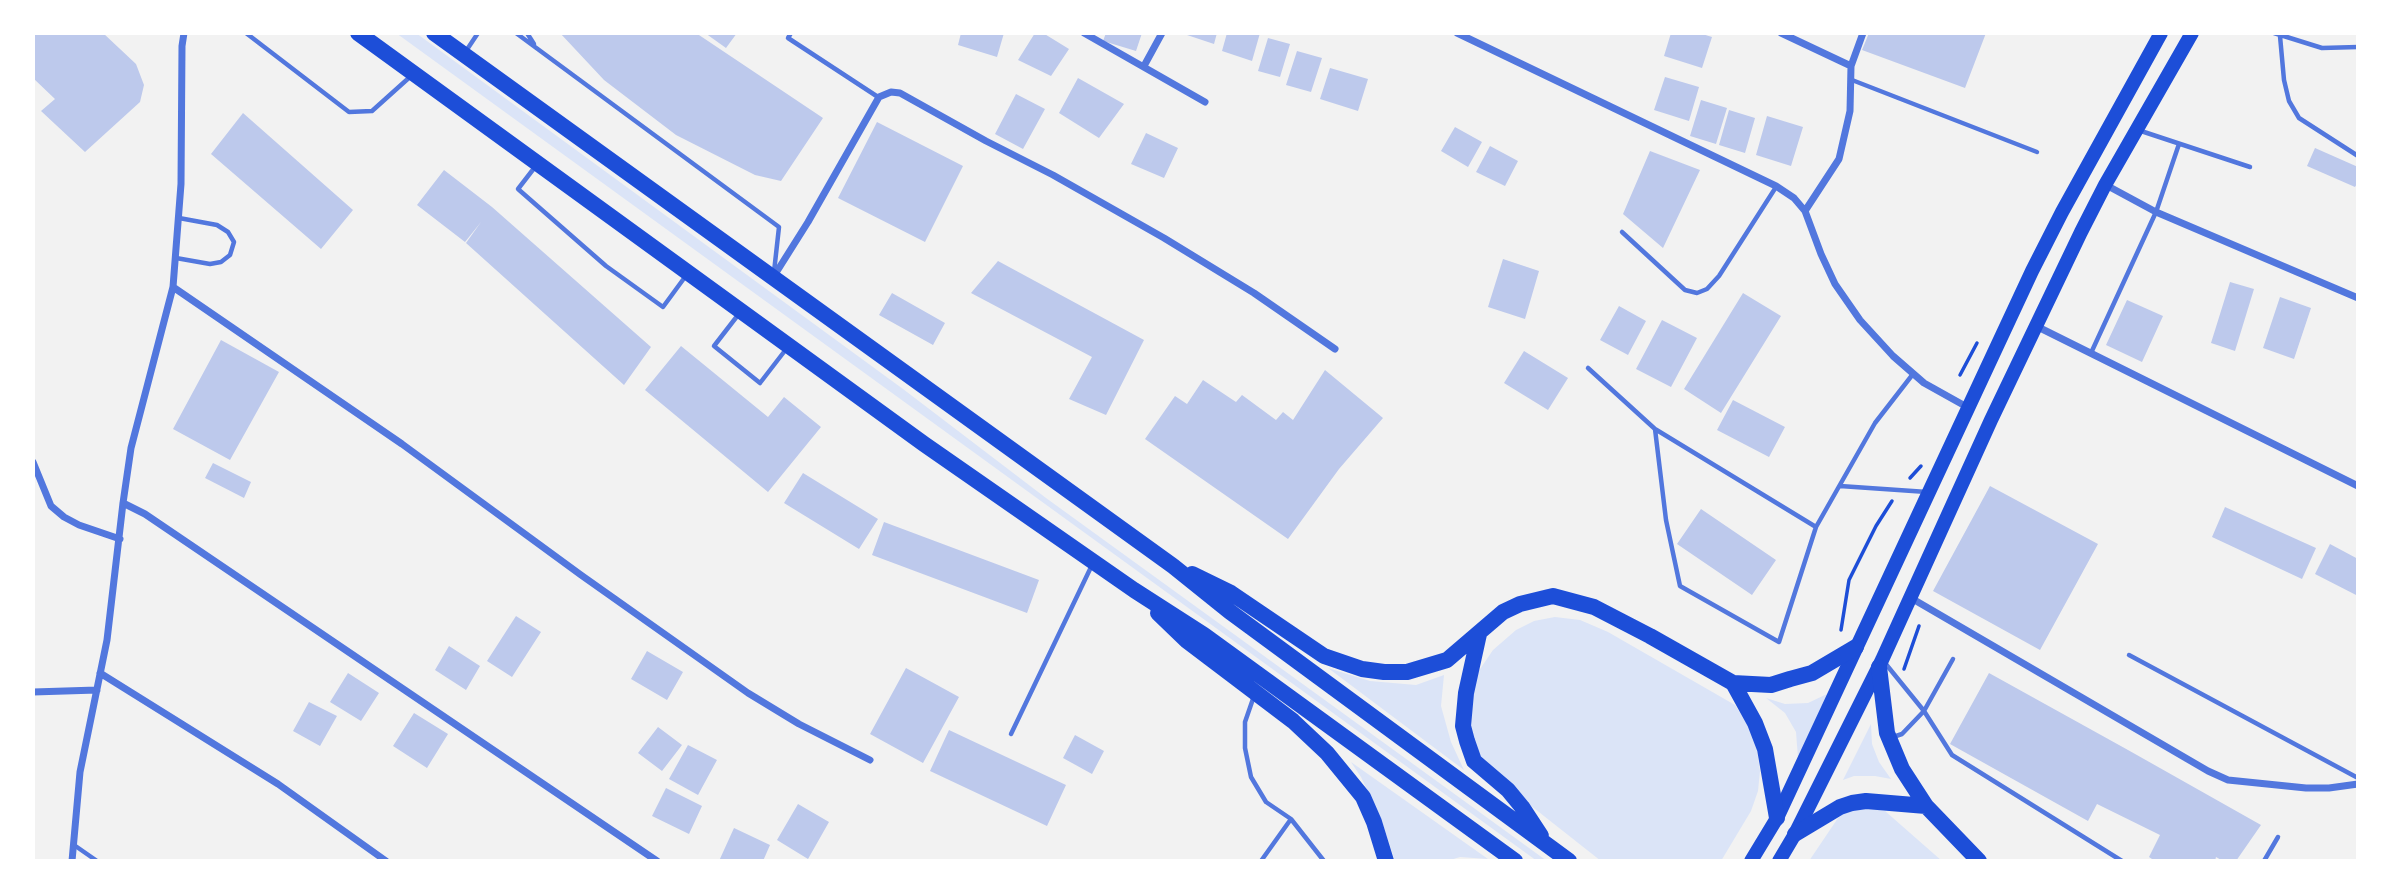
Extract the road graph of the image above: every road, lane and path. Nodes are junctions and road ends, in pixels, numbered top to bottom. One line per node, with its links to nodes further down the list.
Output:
1 (184, 33): 37 (street)
2 (246, 33): 23 (lane)
3 (358, 33): 23 (highway)
4 (434, 33): 20 (highway)
5 (478, 33): 20 (lane)
6 (516, 33): 19 (lane)
7 (527, 33): 19 (lane)
8 (791, 33): 25 (lane)
9 (1084, 33): 21 (street)
10 (1162, 33): 21 (street)
11 (1457, 33): 34 (street)
12 (1782, 33): 22 (street)
13 (1863, 33): 22 (street)
14 (2161, 33): 51 (main road)
15 (2192, 33): 27 (main road)
16 (2274, 33): 17 (lane)
17 (2280, 36): 18 (lane); 30 (lane)
18 (2358, 47)
19 (537, 48): 41 (lane)
20 (464, 55): 41 (highway)
21 (1144, 66): 26 (street)
22 (1852, 66): 24 (street)
23 (414, 74): 31 (highway)
24 (1852, 80): 29 (lane); 35 (street)
25 (879, 97): 41 (street); 47 (street)
26 (1205, 102)
27 (2137, 129): 28 (lane); 33 (main road)
28 (2179, 144): 32 (lane); 36 (lane)
29 (2037, 152)
30 (2358, 156)
31 (537, 164): 40 (highway); 40 (lane)
32 (2250, 167)
33 (2105, 185): 36 (street); 45 (main road)
34 (1776, 186): 35 (street); 38 (lane)
35 (1805, 211): 50 (street)
36 (2156, 212): 43 (street); 48 (lane)
37 (179, 218): 39 (street); 39 (lane)
38 (1622, 232)
39 (176, 258): 42 (street)
40 (688, 273): 44 (highway)
41 (774, 276): 63 (highway)
42 (173, 287): 59 (street); 80 (street)
43 (2358, 298)
44 (741, 311): 46 (highway); 46 (lane)
45 (2035, 325): 48 (street); 65 (main road)
46 (789, 346): 62 (highway)
47 (1335, 349)
48 (2090, 354): 56 (street)
49 (1588, 368): 52 (lane)
50 (1913, 373): 51 (street); 55 (lane)
51 (1967, 407): 58 (main road)
52 (1655, 429): 60 (lane); 60 (lane)
53 (33, 462): 61 (street)
54 (1923, 464): 57 (path)
55 (1840, 486): 57 (lane); 60 (lane)
56 (2358, 486)
57 (1899, 490): 58 (lane); 66 (path)
58 (1928, 492): 68 (main road)
59 (123, 503): 61 (street); 93 (street)
60 (1816, 527)
61 (120, 538): 72 (street)
62 (1094, 561): 64 (highway); 78 (lane)
63 (1172, 566): 67 (highway); 89 (highway)
64 (1134, 590): 76 (highway); 97 (highway)
65 (1911, 598): 71 (main road); 82 (street)
66 (1841, 630)
67 (1479, 634): 73 (highway); 89 (highway)
68 (1857, 647): 73 (highway); 84 (main road)
69 (2129, 655): 81 (lane)
70 (1954, 659): 77 (lane)
71 (1881, 663): 77 (lane); 79 (highway); 86 (main road)
72 (100, 673): 74 (street); 92 (street)
73 (1733, 683): 84 (highway)
74 (97, 690): 75 (street); 88 (street)
75 (33, 692)
76 (1256, 692): 85 (lane); 96 (highway)
77 (1924, 711): 79 (lane); 102 (lane)
78 (1011, 734)
79 (1888, 738): 83 (highway)
80 (870, 760)
81 (2358, 778)
82 (2358, 784)
83 (1926, 806): 86 (highway); 101 (highway)
84 (1777, 818): 99 (main road)
85 (1291, 819): 94 (lane); 95 (lane)
86 (1795, 834): 100 (main road)
87 (2277, 838): 103 (lane)
88 (74, 845): 90 (street); 91 (lane)
89 (1547, 845): 98 (highway)
90 (72, 861)
91 (97, 861)
92 (386, 861)
93 (657, 861)
94 (1261, 861)
95 (1324, 861)
96 (1386, 861)
97 (1516, 861)
98 (1569, 861)
99 (1751, 861)
100 (1779, 861)
101 (1979, 861)
102 (2122, 861)
103 (2264, 861)

